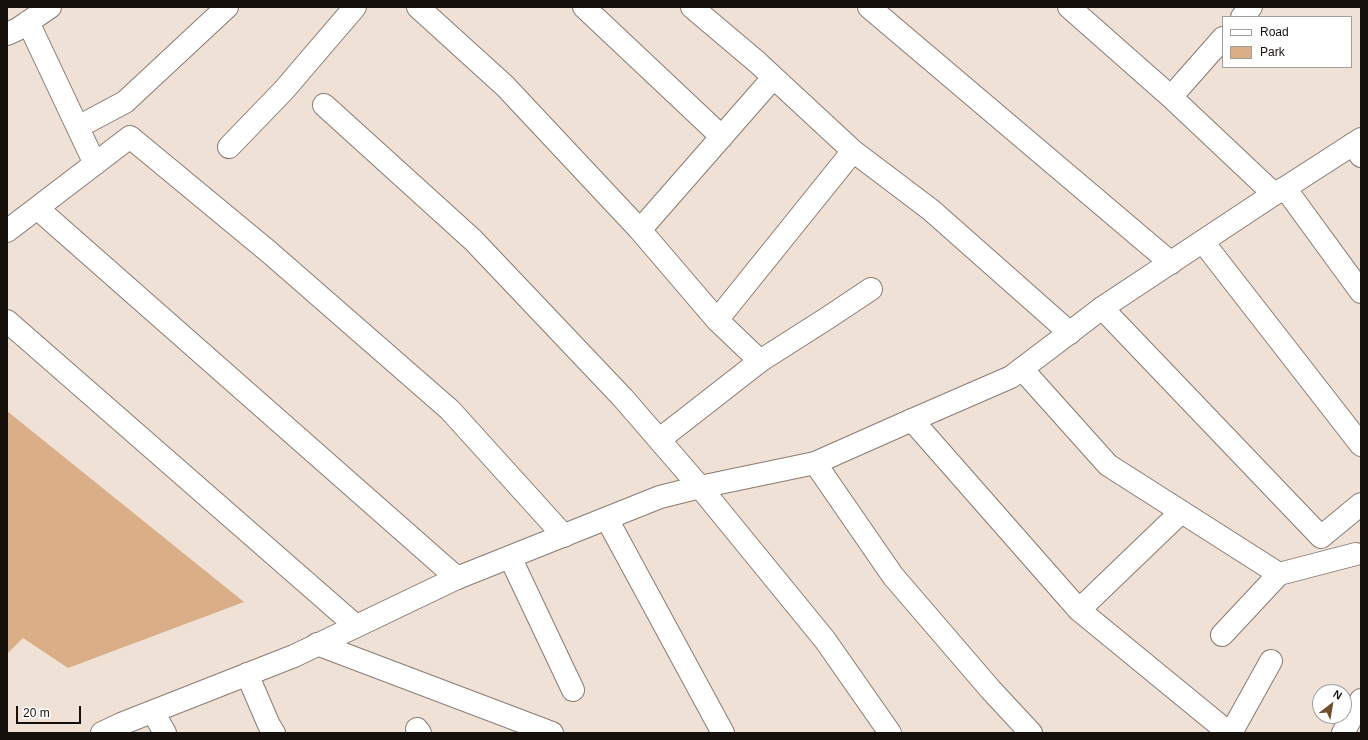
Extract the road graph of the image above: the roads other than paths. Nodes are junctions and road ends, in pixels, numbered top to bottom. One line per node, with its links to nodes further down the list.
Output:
1 (50, 7): 11 (street)
2 (227, 7): 17 (street)
3 (355, 7): 20 (street)
4 (418, 7): 25 (street)
5 (584, 7): 18 (street)
6 (692, 7): 14 (street)
7 (869, 7): 28 (street)
8 (1251, 7): 10 (street)
9 (1077, 10): 15 (street)
10 (1243, 16)
11 (28, 22): 12 (street); 17 (street)
12 (7, 34)
13 (1222, 39): 15 (street)
14 (774, 78): 18 (street); 21 (street)
15 (1171, 97): 23 (street)
16 (324, 105): 38 (street)
17 (78, 127): 22 (street)
18 (722, 137): 25 (street)
19 (1358, 146): 23 (street)
20 (229, 147)
21 (854, 151): 32 (street); 34 (street)
22 (95, 164): 24 (street); 45 (street)
23 (1280, 191): 27 (street); 30 (street)
24 (37, 208): 26 (street); 50 (street)
25 (640, 230): 32 (street)
26 (7, 231)
27 (1203, 242): 28 (street); 39 (street)
28 (1171, 263): 31 (street)
29 (871, 289): 35 (street)
30 (1361, 292)
31 (1102, 308): 34 (street); 46 (street)
32 (717, 320): 35 (street)
33 (7, 321): 52 (street)
34 (1070, 333): 36 (street)
35 (760, 360): 38 (street)
36 (1022, 369): 37 (street); 43 (street)
37 (912, 420): 40 (street); 51 (street)
38 (660, 439): 41 (street)
39 (1361, 445)
40 (815, 463): 41 (street); 66 (street)
41 (700, 487): 44 (street); 65 (street)
42 (1361, 504): 46 (street)
43 (1181, 512): 49 (street); 51 (street)
44 (607, 519): 45 (street); 64 (street)
45 (564, 536): 48 (street)
46 (1321, 537): 47 (street)
47 (1359, 555): 49 (street)
48 (510, 557): 50 (street); 57 (street)
49 (1279, 574): 53 (street)
50 (457, 578): 52 (street)
51 (1079, 610): 67 (street)
52 (356, 626): 54 (street)
53 (1222, 635)
54 (317, 644): 56 (street); 63 (street)
55 (1271, 661): 67 (street)
56 (247, 674): 59 (street); 62 (street)
57 (573, 690)
58 (1361, 700): 68 (street)
59 (153, 712): 60 (street); 61 (street)
60 (102, 733)
61 (166, 733)
62 (274, 733)
63 (552, 733)
64 (723, 733)
65 (890, 733)
66 (1031, 733)
67 (1230, 733)
68 (1343, 733)

